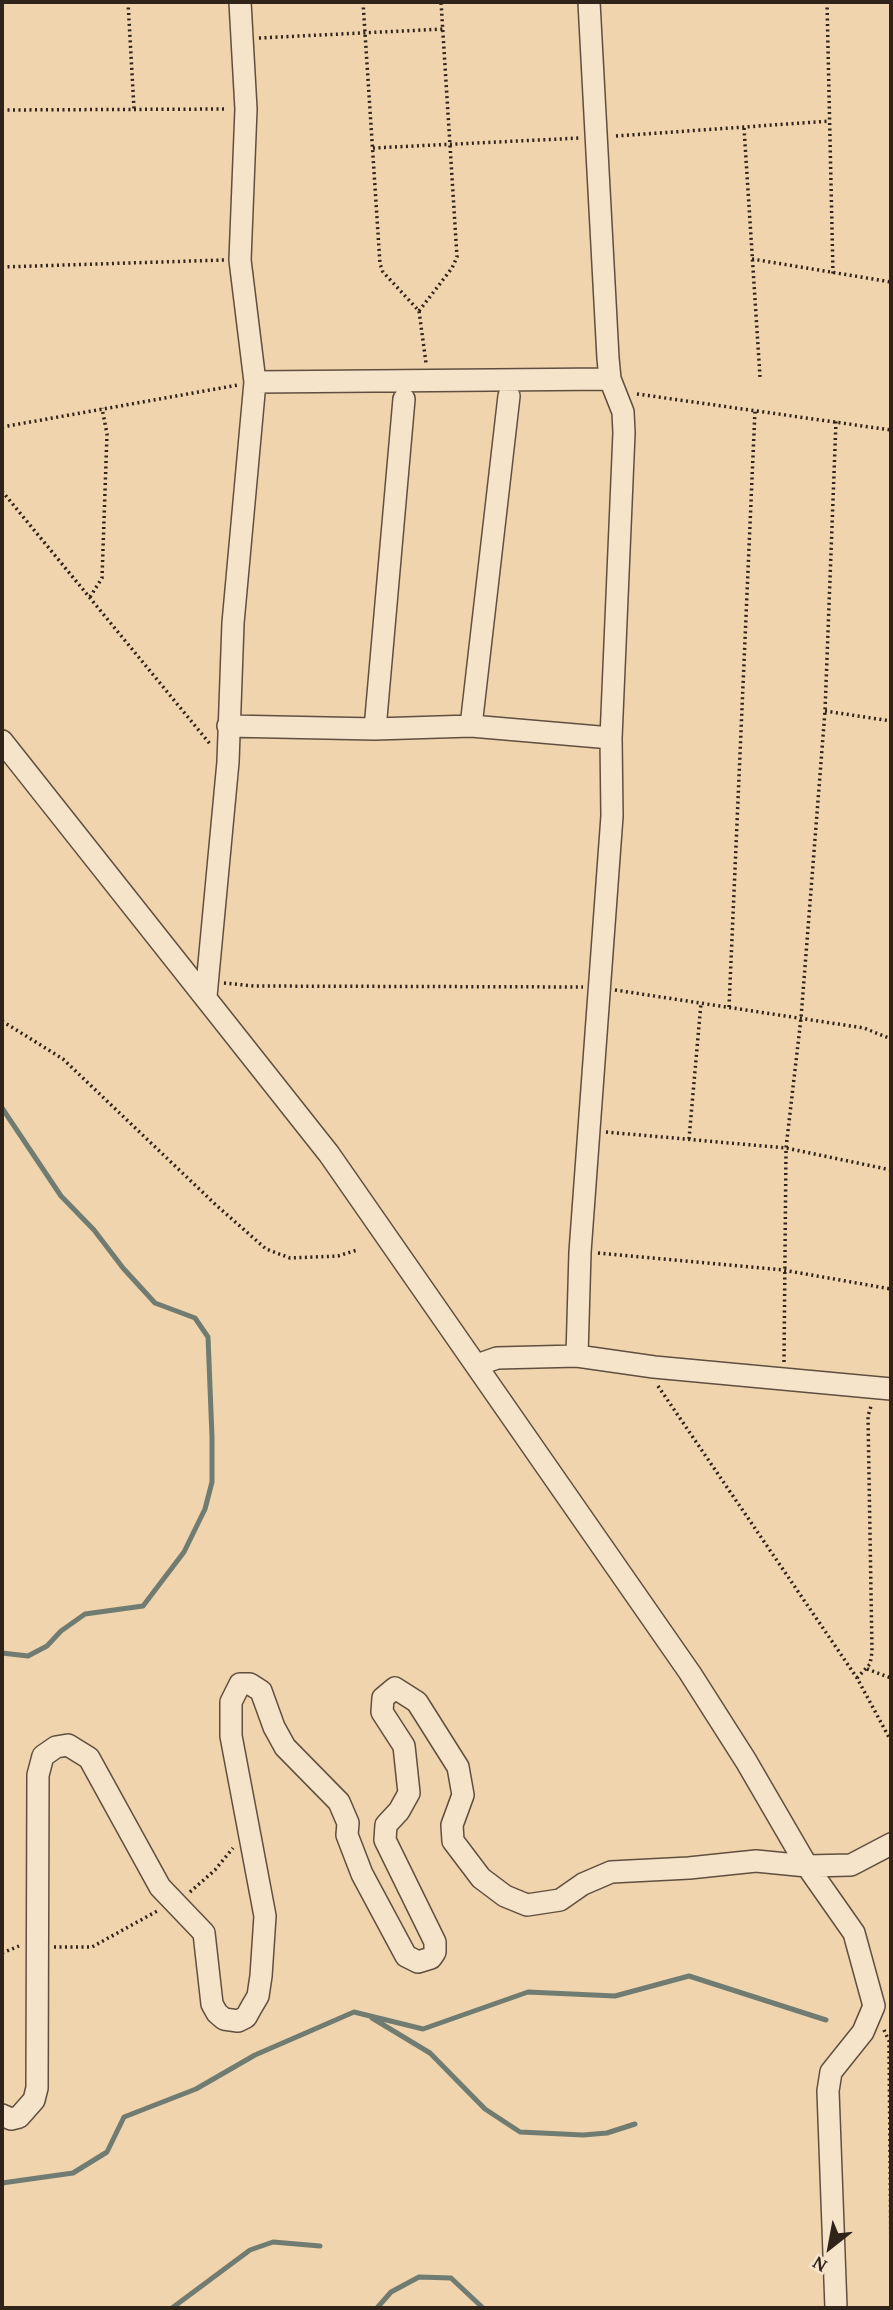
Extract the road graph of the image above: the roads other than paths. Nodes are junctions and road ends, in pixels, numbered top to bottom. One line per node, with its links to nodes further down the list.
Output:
1 (240, 2): 3 (street)
2 (589, 2): 4 (street)
3 (255, 382): 4 (street); 7 (street)
4 (615, 388): 10 (street)
5 (509, 397): 8 (street)
6 (404, 399): 9 (street)
7 (228, 726): 9 (street); 12 (street)
8 (471, 726): 9 (street); 10 (street)
9 (375, 729)
10 (611, 738): 13 (street)
11 (2, 741): 12 (street)
12 (207, 989): 14 (street)
13 (577, 1356): 14 (street); 15 (street)
14 (477, 1365): 17 (street)
15 (887, 1388)
16 (891, 1844): 17 (street)
17 (807, 1866): 18 (street); 19 (street)
18 (2, 2115)
19 (836, 2308)

